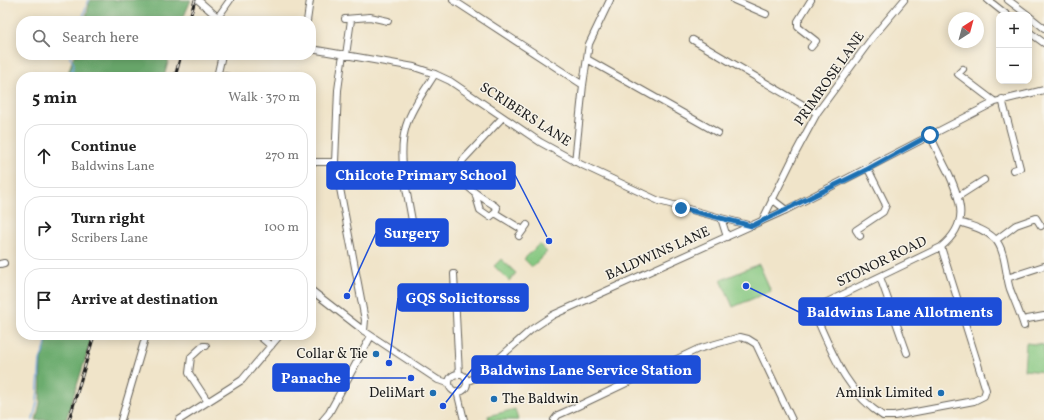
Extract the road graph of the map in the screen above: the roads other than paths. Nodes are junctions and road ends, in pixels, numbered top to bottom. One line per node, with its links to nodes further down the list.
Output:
1 (198, 0): 14 (street)
2 (230, 0): 15 (street)
3 (310, 0): 16 (street)
4 (453, 0): 31 (street)
5 (610, 0): 26 (street)
6 (734, 0): 13 (street)
7 (810, 0): 23 (street)
8 (904, 0): 35 (street, PRIMROSE LANE)
9 (988, 0): 11 (street)
10 (1008, 0): 12 (street)
11 (1003, 12)
12 (1023, 12)
13 (766, 14)
14 (217, 16)
15 (222, 16)
16 (308, 16)
17 (1032, 19): 19 (street)
18 (388, 21): 25 (street)
19 (1044, 28)
20 (1032, 34): 22 (street)
21 (693, 40): 35 (street)
22 (1044, 43)
23 (811, 47)
24 (316, 50): 25 (street, SCRIBERS LANE)
25 (345, 55): 30 (street, SCRIBERS LANE); 40 (street)
26 (587, 59): 31 (street); 37 (street)
27 (221, 60): 29 (street)
28 (963, 68): 34 (street)
29 (218, 72)
30 (435, 74): 36 (street, SCRIBERS LANE); 51 (street)
31 (582, 85): 41 (street)
32 (1044, 90): 33 (street, BALDWINS LANE)
33 (1002, 99): 34 (street, BALDWINS LANE); 43 (street)
34 (995, 102): 38 (street, BALDWINS LANE)
35 (818, 113): 47 (street, PRIMROSE LANE)
36 (503, 117): 41 (street, SCRIBERS LANE); 45 (street)
37 (718, 133)
38 (930, 135): 42 (street, BALDWINS LANE); 46 (street, STONOR ROAD)
39 (316, 162): 40 (street)
40 (335, 162): 67 (street)
41 (575, 162): 50 (street, SCRIBERS LANE)
42 (868, 169): 48 (street, BALDWINS LANE); 58 (street)
43 (1013, 170)
44 (984, 180): 46 (street)
45 (475, 193): 49 (street); 49 (street)
46 (959, 196): 53 (street, STONOR ROAD)
47 (772, 199): 48 (street); 52 (street, PRIMROSE LANE)
48 (786, 210): 52 (street, BALDWINS LANE)
49 (496, 213): 56 (street)
50 (721, 218): 54 (street, SCRIBERS LANE); 57 (street)
51 (412, 221)
52 (762, 221): 54 (street, BALDWINS LANE)
53 (959, 222): 59 (street); 60 (street, STONOR ROAD)
54 (752, 226): 57 (street, BALDWINS LANE)
55 (1041, 226): 59 (street)
56 (523, 230)
57 (727, 236): 76 (street, BALDWINS LANE)
58 (860, 236)
59 (996, 240): 64 (street)
60 (941, 247): 63 (street, STONOR ROAD); 63 (street, STONOR ROAD)
61 (1044, 266): 64 (street)
62 (454, 274): 75 (street)
63 (880, 277): 74 (street)
64 (1007, 278): 66 (street)
65 (316, 296): 67 (street)
66 (1044, 316)
67 (364, 331): 68 (street)
68 (371, 336): 77 (street); 80 (street)
69 (144, 340): 81 (street)
70 (264, 340): 73 (street)
71 (276, 340): 73 (street)
72 (206, 346): 79 (street)
73 (271, 346): 79 (street)
74 (907, 353)
75 (459, 375): 76 (street); 77 (street)
76 (468, 381): 78 (street)
77 (449, 383): 78 (street)
78 (457, 391): 84 (street)
79 (208, 402): 82 (street)
80 (328, 417): 83 (street)
81 (120, 420)
82 (180, 420)
83 (323, 420)
84 (464, 420)
85 (554, 420): 86 (street)
86 (792, 420)

